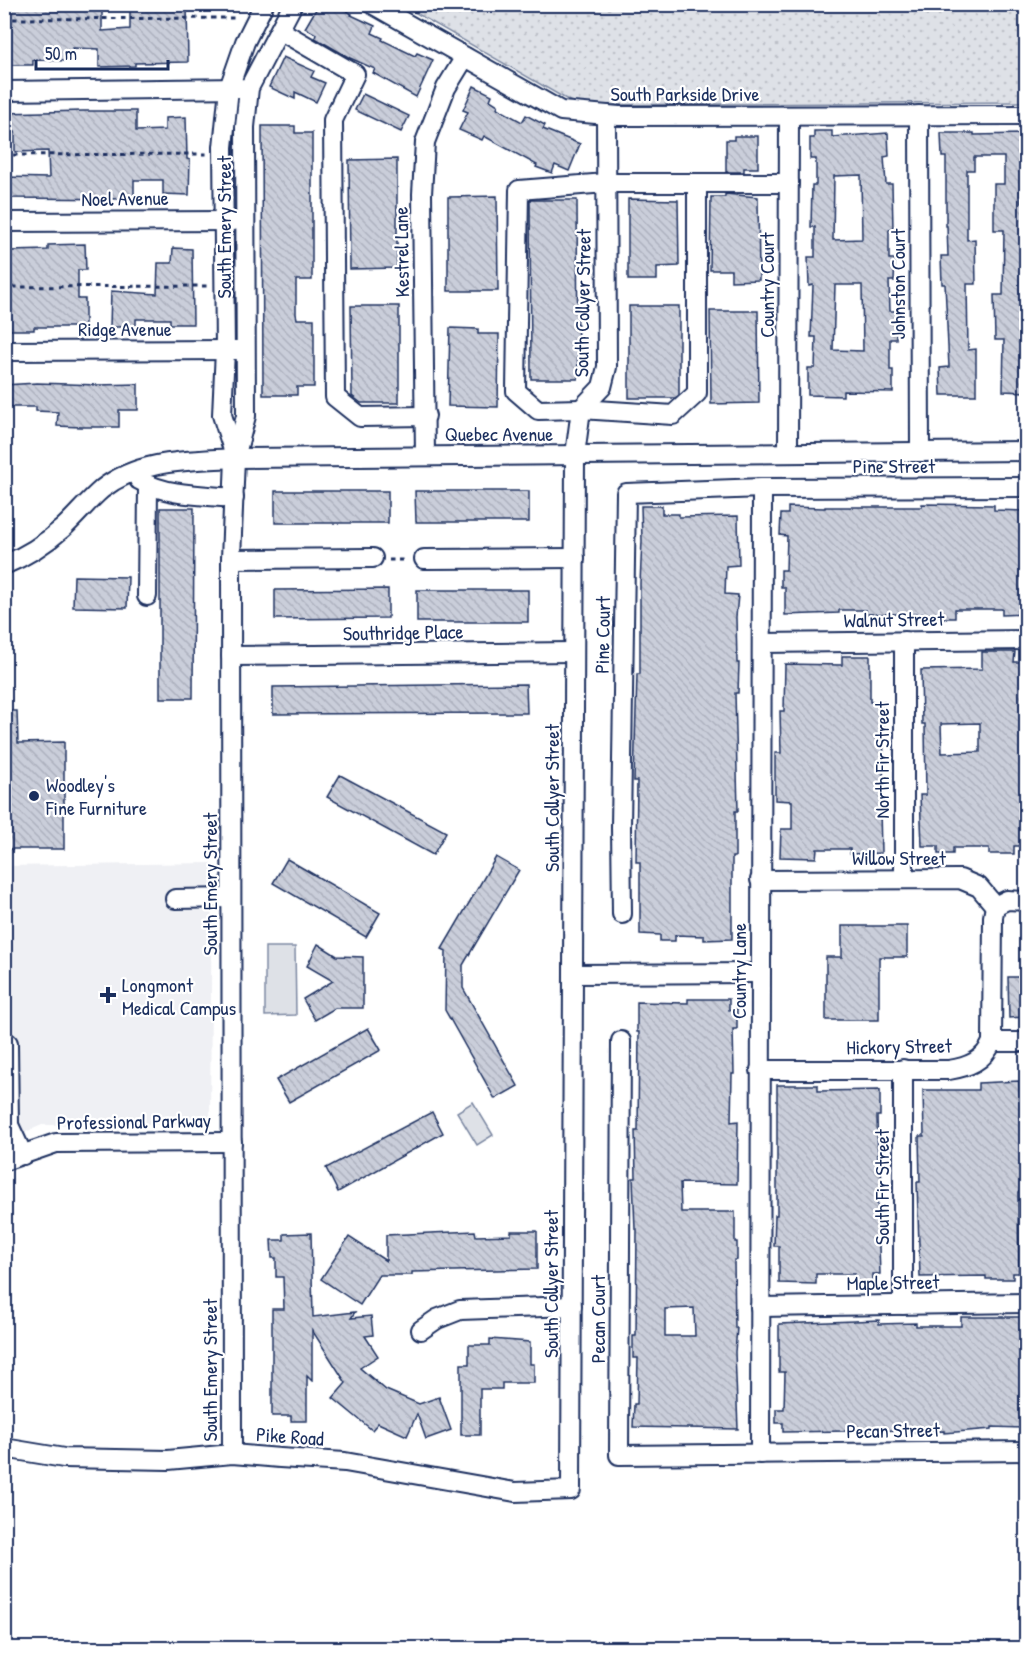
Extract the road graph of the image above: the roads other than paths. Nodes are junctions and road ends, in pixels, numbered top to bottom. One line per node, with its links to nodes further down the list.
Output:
1 (264, 4): 6 (street, South Emery Street)
2 (293, 4): 4 (street, South Emery Street)
3 (372, 4): 5 (street, South Parkside Drive)
4 (280, 31): 7 (street, South Emery Street); 23 (street)
5 (465, 57): 9 (street, South Parkside Drive); 23 (street, Kestrel Lane)
6 (229, 88): 7 (street); 8 (street); 17 (street, South Emery Street)
7 (249, 88): 16 (street, South Emery Street)
8 (4, 91)
9 (606, 115): 12 (street, South Parkside Drive); 13 (street, South Collyer Street)
10 (919, 115): 11 (street, South Parkside Drive); 12 (street, South Parkside Drive); 25 (street, Johnston Court)
11 (1026, 115)
12 (789, 116): 14 (street, Country Court)
13 (606, 183): 15 (street); 22 (street, South Collyer Street); 22 (street)
14 (789, 183): 15 (street); 26 (street, Country Court)
15 (697, 185): 22 (street)
16 (245, 220): 17 (street, Noel Avenue); 20 (street, South Emery Street)
17 (224, 221): 18 (street, Noel Avenue); 19 (street, South Emery Street)
18 (4, 222)
19 (225, 350): 20 (street, Ridge Avenue); 21 (street, Ridge Avenue); 29 (street, South Emery Street)
20 (246, 350): 29 (street, South Emery Street)
21 (4, 351)
22 (581, 409): 27 (street, South Collyer Street)
23 (426, 416): 28 (street, Kestrel Lane)
24 (1026, 451): 25 (street, Quebec Avenue)
25 (920, 452): 26 (street, Quebec Avenue)
26 (788, 453): 27 (street, Quebec Avenue)
27 (575, 455): 28 (street, Quebec Avenue); 35 (street, South Collyer Street)
28 (425, 456): 29 (street, Quebec Avenue)
29 (235, 458): 30 (street, Quebec Avenue); 34 (street, South Emery Street)
30 (132, 473): 31 (street); 39 (street, Quebec Avenue)
31 (148, 486): 34 (street); 40 (street)
32 (1026, 487): 33 (street, Pine Street)
33 (762, 488): 43 (street, Country Lane); 52 (street, Pine Court)
34 (234, 498): 36 (street, South Emery Street)
35 (575, 558): 38 (street); 44 (street, South Collyer Street)
36 (231, 559): 37 (street); 45 (street, South Emery Street)
37 (377, 559)
38 (420, 559)
39 (4, 565)
40 (147, 596)
41 (1026, 640): 42 (street, Walnut Street)
42 (904, 641): 43 (street, Walnut Street); 46 (street, North Fir Street)
43 (762, 643): 47 (street, Country Lane)
44 (574, 652): 45 (street, Southridge Place); 54 (street, South Collyer Street)
45 (231, 656): 48 (street, South Emery Street)
46 (904, 879): 47 (street, Willow Street); 51 (street, Willow Street)
47 (760, 880): 53 (street, Country Lane)
48 (231, 898): 49 (street); 61 (street, South Emery Street)
49 (175, 899)
50 (1026, 901): 51 (street)
51 (995, 906): 56 (street)
52 (622, 914)
53 (760, 973): 54 (street); 60 (street, Country Lane)
54 (573, 974): 66 (street, South Collyer Street)
55 (621, 1041): 72 (street, Pecan Court)
56 (992, 1042): 57 (street); 59 (street, Hickory Street)
57 (1026, 1042)
58 (8, 1043): 62 (street)
59 (903, 1069): 60 (street, Hickory Street); 65 (street, South Fir Street)
60 (760, 1070): 67 (street, Country Lane)
61 (232, 1142): 62 (street, Professional Parkway); 71 (street, South Emery Street)
62 (23, 1155): 63 (street, Professional Parkway)
63 (4, 1161)
64 (1026, 1303): 65 (street, Maple Street)
65 (903, 1305): 67 (street, Maple Street)
66 (572, 1306): 68 (street); 73 (street, South Collyer Street)
67 (760, 1307): 72 (street, Country Lane)
68 (421, 1330)
69 (4, 1448): 71 (street, Pike Road)
70 (1026, 1452): 72 (street, Pecan Street)
71 (232, 1454): 73 (street, Pike Road)
72 (760, 1454)
73 (572, 1490)

